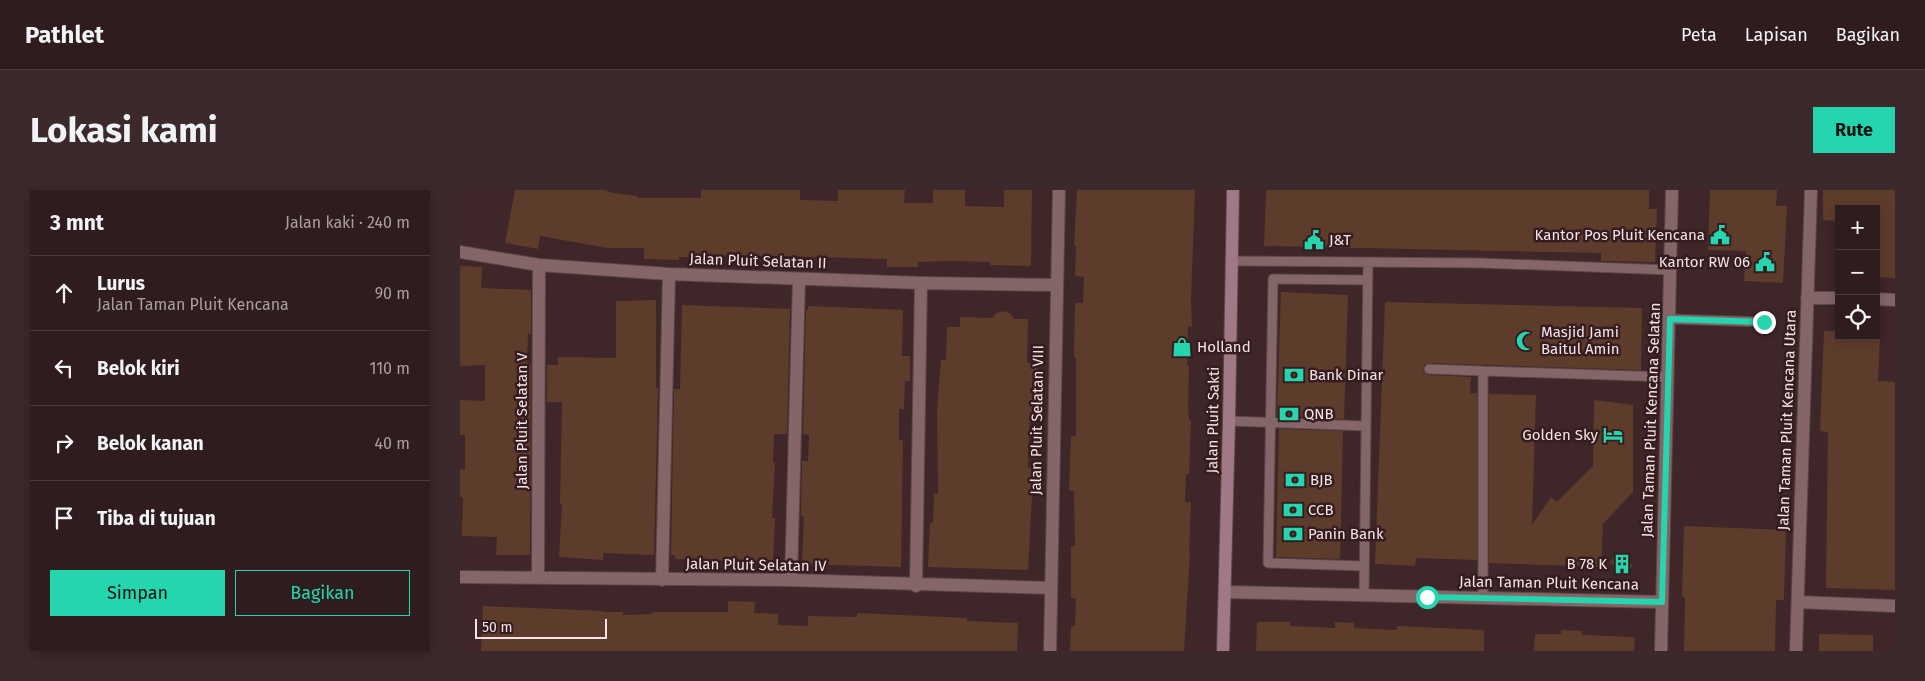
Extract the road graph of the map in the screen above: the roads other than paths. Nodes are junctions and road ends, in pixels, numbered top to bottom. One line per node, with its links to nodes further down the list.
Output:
1 (1058, 190): 14 (street, Jalan Pluit Selatan VIII)
2 (1233, 190): 6 (street, Jalan Pluit Sakti)
3 (1672, 190): 9 (street, Jalan Taman Pluit Kencana Selatan)
4 (1811, 190): 15 (street, Jalan Taman Pluit Kencana Utara)
5 (460, 252): 8 (street, Jalan Pluit Selatan II)
6 (1232, 261): 7 (lane); 24 (street, Jalan Pluit Sakti)
7 (1368, 262): 9 (lane); 12 (lane)
8 (539, 265): 10 (street, Jalan Pluit Selatan II); 29 (street, Jalan Pluit Selatan V)
9 (1671, 270): 19 (street, Jalan Taman Pluit Kencana Selatan)
10 (669, 274): 11 (street, Jalan Pluit Selatan II); 30 (street)
11 (799, 279): 13 (street, Jalan Pluit Selatan II); 31 (street)
12 (1368, 280): 25 (lane); 26 (lane)
13 (921, 283): 14 (street, Jalan Pluit Selatan II); 32 (street)
14 (1056, 285): 33 (street, Jalan Pluit Selatan VIII)
15 (1807, 298): 16 (street); 38 (street, Jalan Taman Pluit Kencana Utara)
16 (1835, 298)
17 (1880, 299): 18 (street)
18 (1895, 300)
19 (1670, 319): 20 (lane); 23 (street, Jalan Taman Pluit Kencana Selatan)
20 (1764, 322)
21 (1429, 369): 22 (lane)
22 (1483, 371): 23 (lane); 36 (lane)
23 (1668, 377): 37 (street, Jalan Taman Pluit Kencana Selatan)
24 (1230, 421): 25 (lane); 34 (street, Jalan Pluit Sakti)
25 (1270, 422): 26 (lane); 27 (lane)
26 (1366, 426): 27 (lane)
27 (1364, 566): 35 (lane)
28 (460, 577): 29 (street, Jalan Pluit Selatan IV)
29 (538, 577): 30 (street, Jalan Pluit Selatan IV)
30 (662, 580): 31 (street, Jalan Pluit Selatan IV)
31 (791, 580): 32 (street, Jalan Pluit Selatan IV)
32 (916, 586): 33 (street, Jalan Pluit Selatan IV)
33 (1051, 588): 40 (street, Jalan Pluit Selatan VIII)
34 (1225, 592): 35 (street, Jalan Taman Pluit Kencana); 41 (street, Jalan Pluit Sakti)
35 (1364, 595): 36 (street, Jalan Taman Pluit Kencana)
36 (1482, 598): 37 (street, Jalan Taman Pluit Kencana)
37 (1662, 602): 42 (street, Jalan Taman Pluit Kencana Selatan)
38 (1798, 602): 39 (street); 43 (street, Jalan Taman Pluit Kencana Utara)
39 (1895, 606)
40 (1050, 651)
41 (1223, 651)
42 (1662, 651)
43 (1796, 651)

